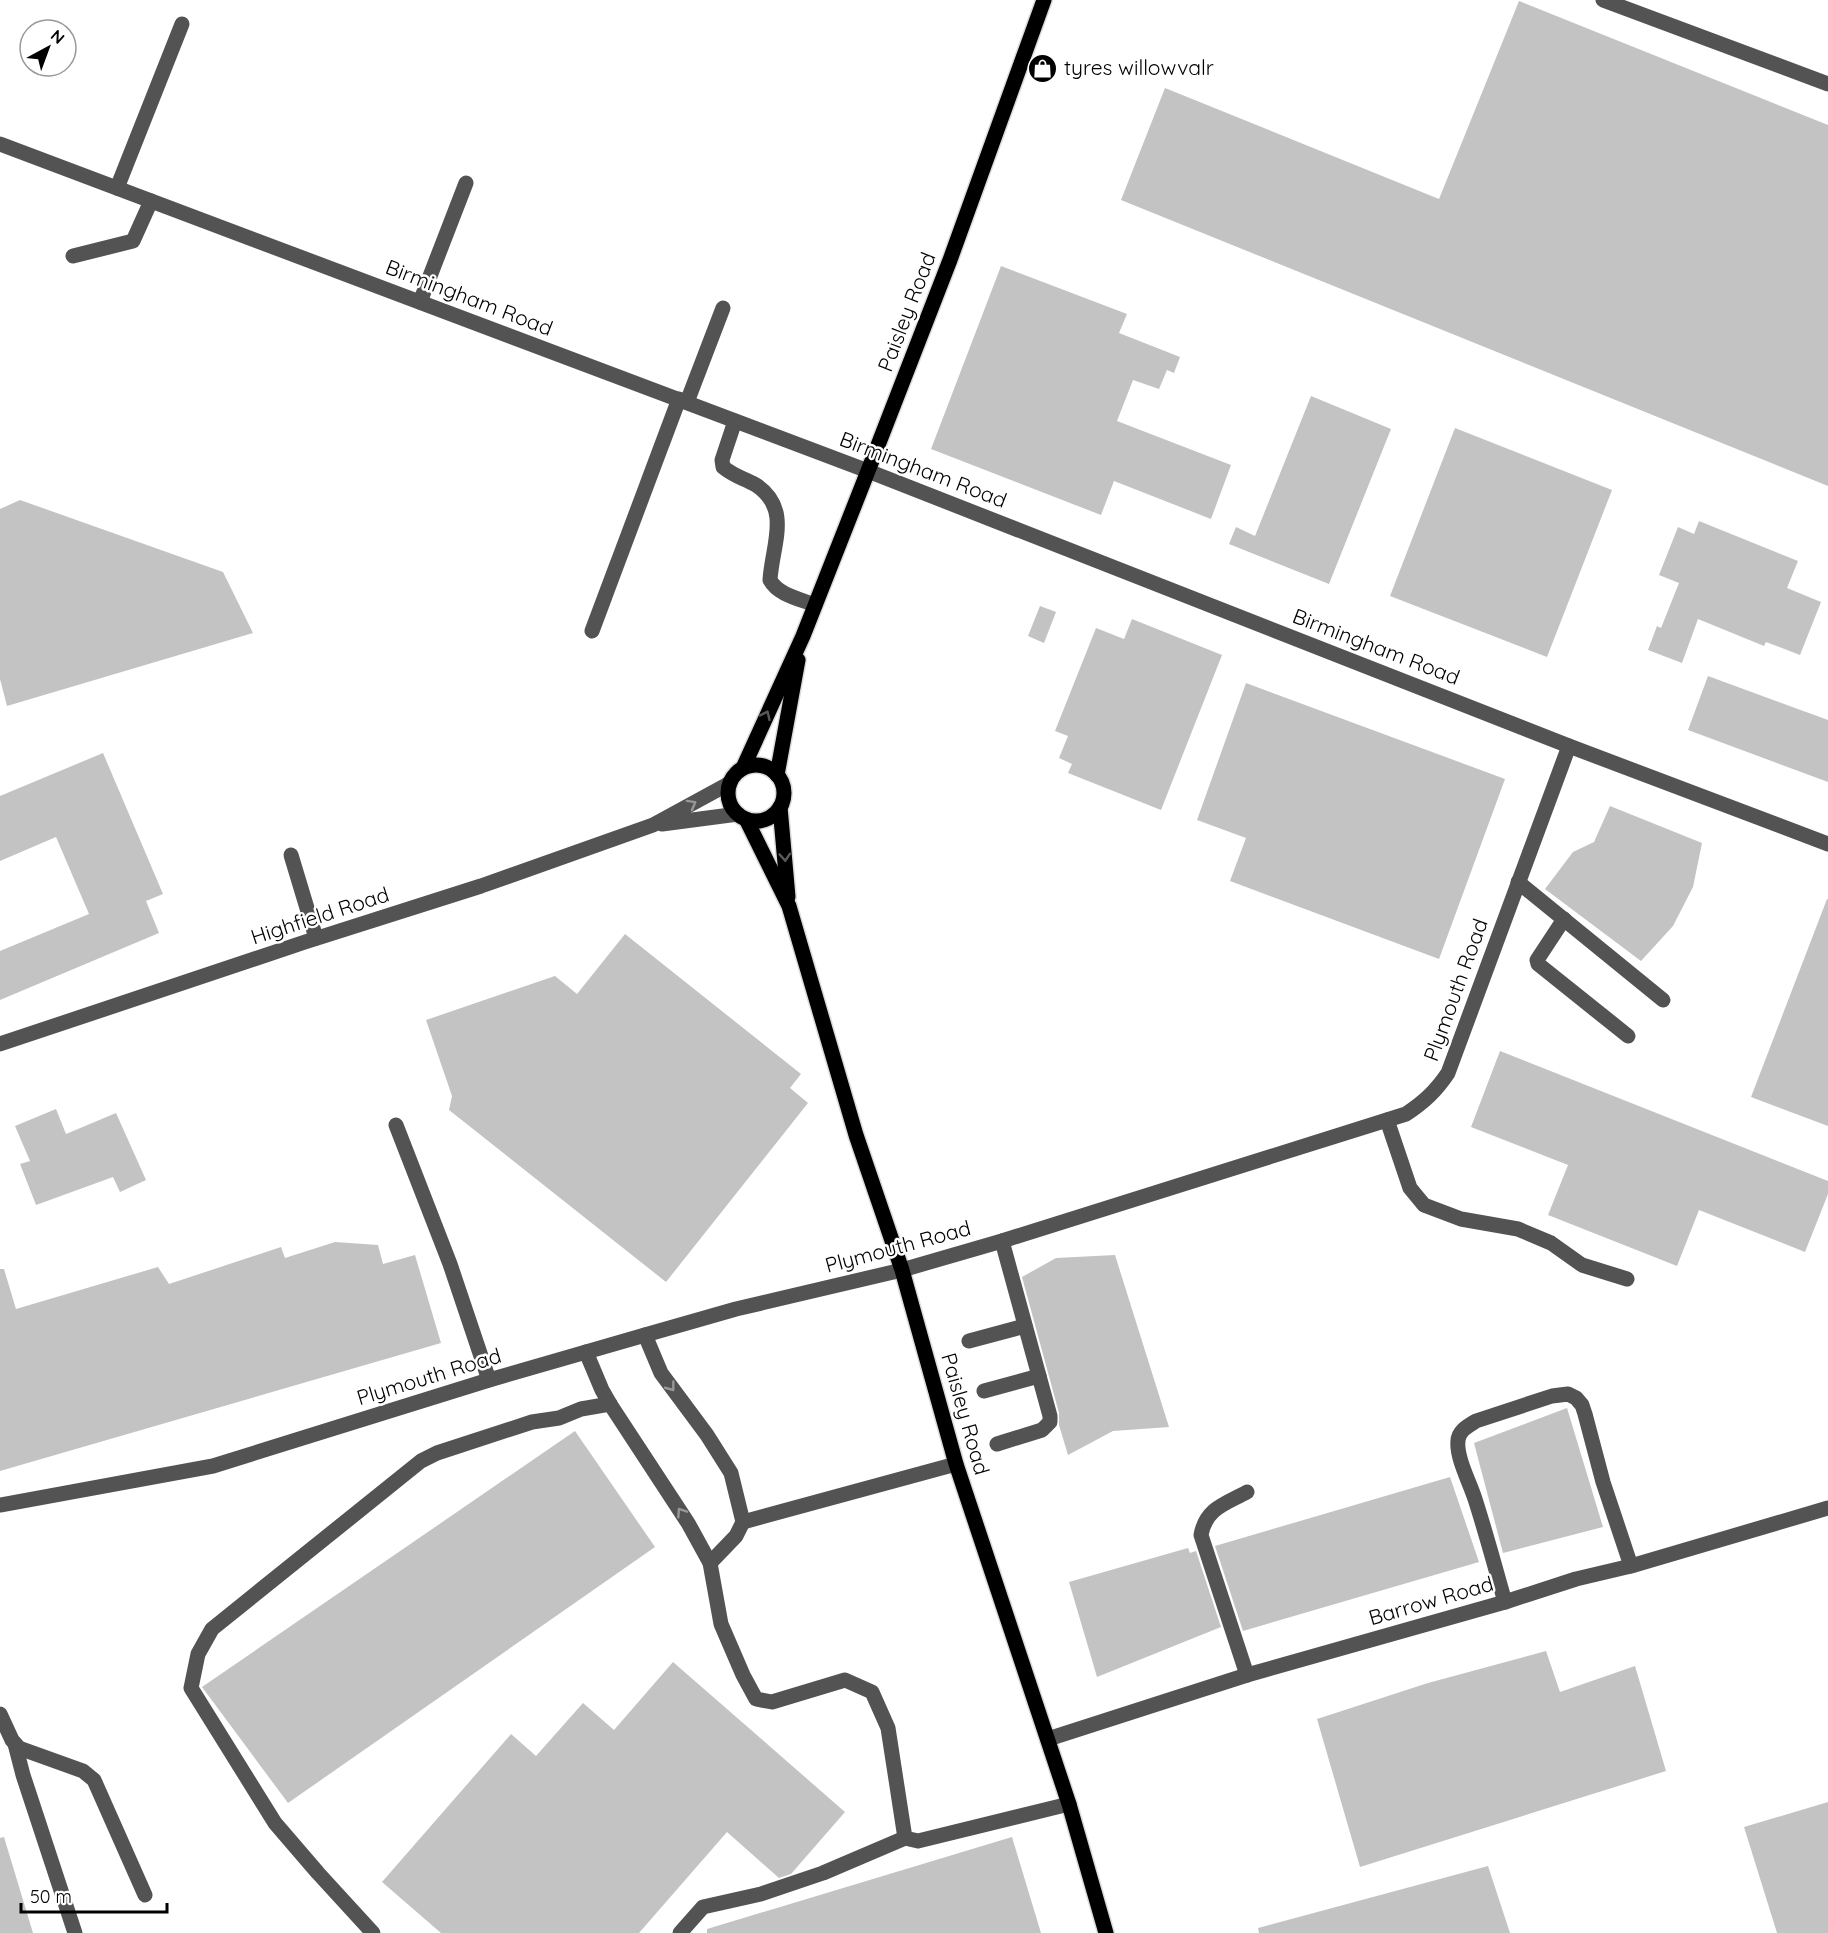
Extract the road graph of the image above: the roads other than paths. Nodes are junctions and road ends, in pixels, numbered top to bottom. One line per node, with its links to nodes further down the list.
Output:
1 (1044, 0): 14 (main road, Paisley Road)
2 (1604, 0): 4 (street)
3 (182, 24): 7 (street)
4 (1828, 84)
5 (0, 144): 7 (street, Birmingham Road)
6 (466, 183): 10 (street)
7 (117, 188): 8 (street, Birmingham Road)
8 (151, 201): 9 (street); 10 (street, Birmingham Road)
9 (73, 256)
10 (420, 302): 12 (street, Birmingham Road)
11 (723, 308): 12 (street)
12 (683, 401): 13 (street, Birmingham Road); 16 (street)
13 (735, 421): 14 (street, Birmingham Road); 15 (street)
14 (868, 471): 15 (main road, Paisley Road); 18 (street, Birmingham Road)
15 (815, 605): 17 (main road, Paisley Road)
16 (592, 632)
17 (803, 636): 19 (main road, Paisley Road, one-way to 17); 20 (main road, Paisley Road)
18 (1569, 746): 25 (street, Birmingham Road); 27 (street, Plymouth Road)
19 (743, 768): 20 (main road); 21 (main road)
20 (777, 774): 22 (main road)
21 (730, 783): 23 (main road); 24 (street, Highfield Road, one-way to 21)
22 (780, 807): 23 (main road); 28 (main road, Paisley Road, one-way to 28)
23 (742, 817): 24 (street, Highfield Road); 28 (main road, Paisley Road)
24 (653, 825): 30 (street, Highfield Road)
25 (1828, 844)
26 (291, 855): 30 (street)
27 (1518, 882): 29 (street); 34 (street, Plymouth Road)
28 (789, 906): 37 (main road, Paisley Road)
29 (1564, 919): 31 (street); 32 (street)
30 (316, 938): 33 (street, Highfield Road)
31 (1663, 1000)
32 (1628, 1036)
33 (0, 1044)
34 (1387, 1120): 36 (street, Plymouth Road); 38 (street)
35 (396, 1125): 44 (street)
36 (1002, 1241): 37 (street, Plymouth Road); 39 (street)
37 (902, 1270): 40 (street, Plymouth Road); 48 (main road, Paisley Road)
38 (1626, 1279)
39 (1025, 1326): 41 (street); 43 (street)
40 (645, 1335): 42 (street, Plymouth Road); 52 (street, one-way to 52)
41 (969, 1341)
42 (586, 1352): 44 (street, Plymouth Road); 46 (street)
43 (1039, 1376): 45 (street); 47 (street)
44 (489, 1380): 50 (street, Plymouth Road)
45 (984, 1391)
46 (610, 1404): 53 (street, one-way to 46); 64 (street)
47 (997, 1444)
48 (956, 1464): 52 (street); 58 (main road, Paisley Road)
49 (1247, 1492): 56 (street)
50 (0, 1505)
51 (1828, 1508): 54 (street, Barrow Road)
52 (743, 1522): 53 (street)
53 (710, 1563): 61 (street)
54 (1631, 1566): 55 (street, Barrow Road); 55 (street)
55 (1505, 1602): 56 (street, Barrow Road)
56 (1247, 1674): 58 (street, Barrow Road)
57 (0, 1714): 59 (street)
58 (1048, 1739): 60 (main road, Paisley Road)
59 (15, 1744): 62 (street); 63 (street)
60 (1069, 1804): 61 (street); 66 (main road, Paisley Road)
61 (905, 1838): 65 (street)
62 (145, 1895)
63 (75, 1933)
64 (373, 1933)
65 (680, 1933)
66 (1106, 1933)

